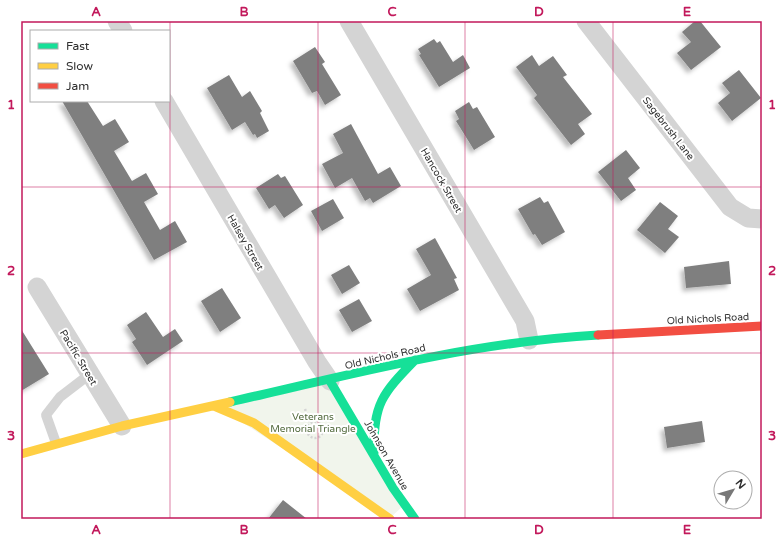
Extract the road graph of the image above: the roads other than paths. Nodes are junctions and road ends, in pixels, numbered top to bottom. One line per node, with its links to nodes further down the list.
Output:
1 (117, 21): 4 (street)
2 (349, 21): 9 (street, Hancock Street)
3 (586, 21): 6 (street, Sagebrush Lane)
4 (122, 30)
5 (165, 102): 12 (street, Halsey Street)
6 (762, 219)
7 (37, 287): 11 (street, Pacific Street)
8 (762, 326): 9 (street, Old Nichols Road)
9 (529, 340): 10 (street, Old Nichols Road)
10 (415, 360): 12 (street, Old Nichols Road); 17 (street)
11 (90, 374): 14 (street, Pacific Street); 15 (lane)
12 (330, 381): 13 (street, Old Nichols Road); 17 (street, Johnson Avenue)
13 (214, 406): 14 (street, Old Nichols Road); 19 (street)
14 (122, 426): 15 (street, Old Nichols Road)
15 (56, 443): 16 (street, Old Nichols Road)
16 (21, 454)
17 (374, 456): 18 (street, Johnson Avenue)
18 (410, 512): 19 (street)
19 (390, 519)

